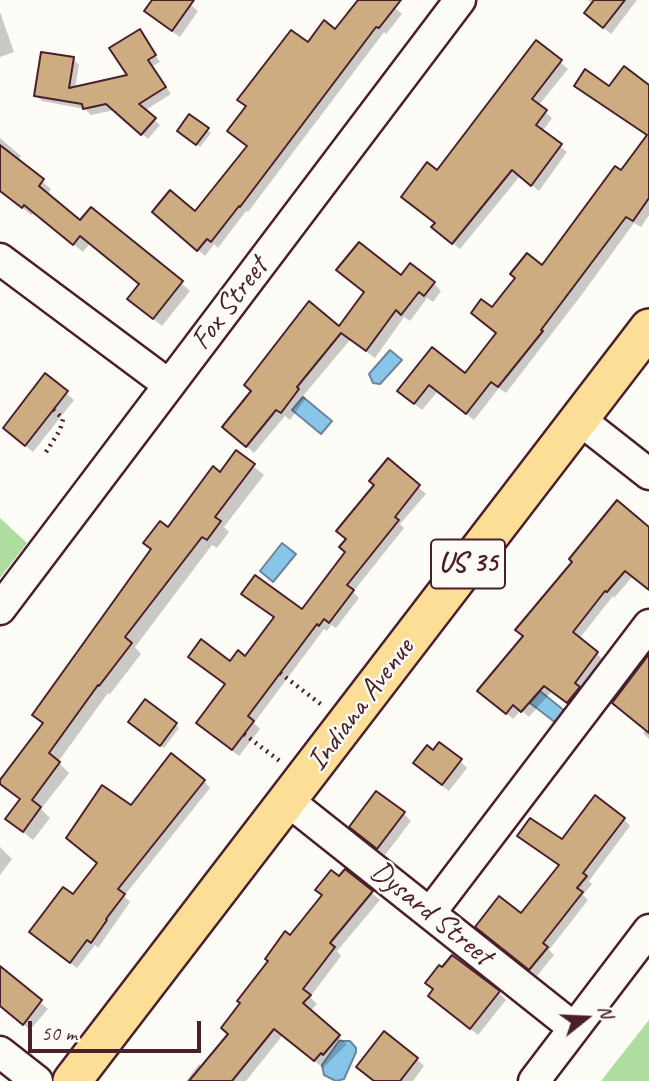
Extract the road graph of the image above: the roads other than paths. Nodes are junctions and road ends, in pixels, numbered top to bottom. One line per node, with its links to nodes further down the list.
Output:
1 (460, 0): 4 (street, Fox Street)
2 (0, 259): 4 (street)
3 (649, 328): 5 (main road, Indiana Avenue / US 35)
4 (169, 385): 7 (street, Fox Street)
5 (579, 419): 6 (street); 9 (main road, Indiana Avenue / US 35)
6 (649, 474)
7 (0, 609)
8 (649, 625): 10 (street)
9 (288, 800): 10 (street, Dysard Street); 15 (main road, Indiana Avenue / US 35)
10 (430, 913): 12 (street, Dysard Street)
11 (649, 930): 12 (street)
12 (574, 1028): 16 (street)
13 (0, 1052): 14 (street)
14 (37, 1081)
15 (72, 1081)
16 (534, 1081)

